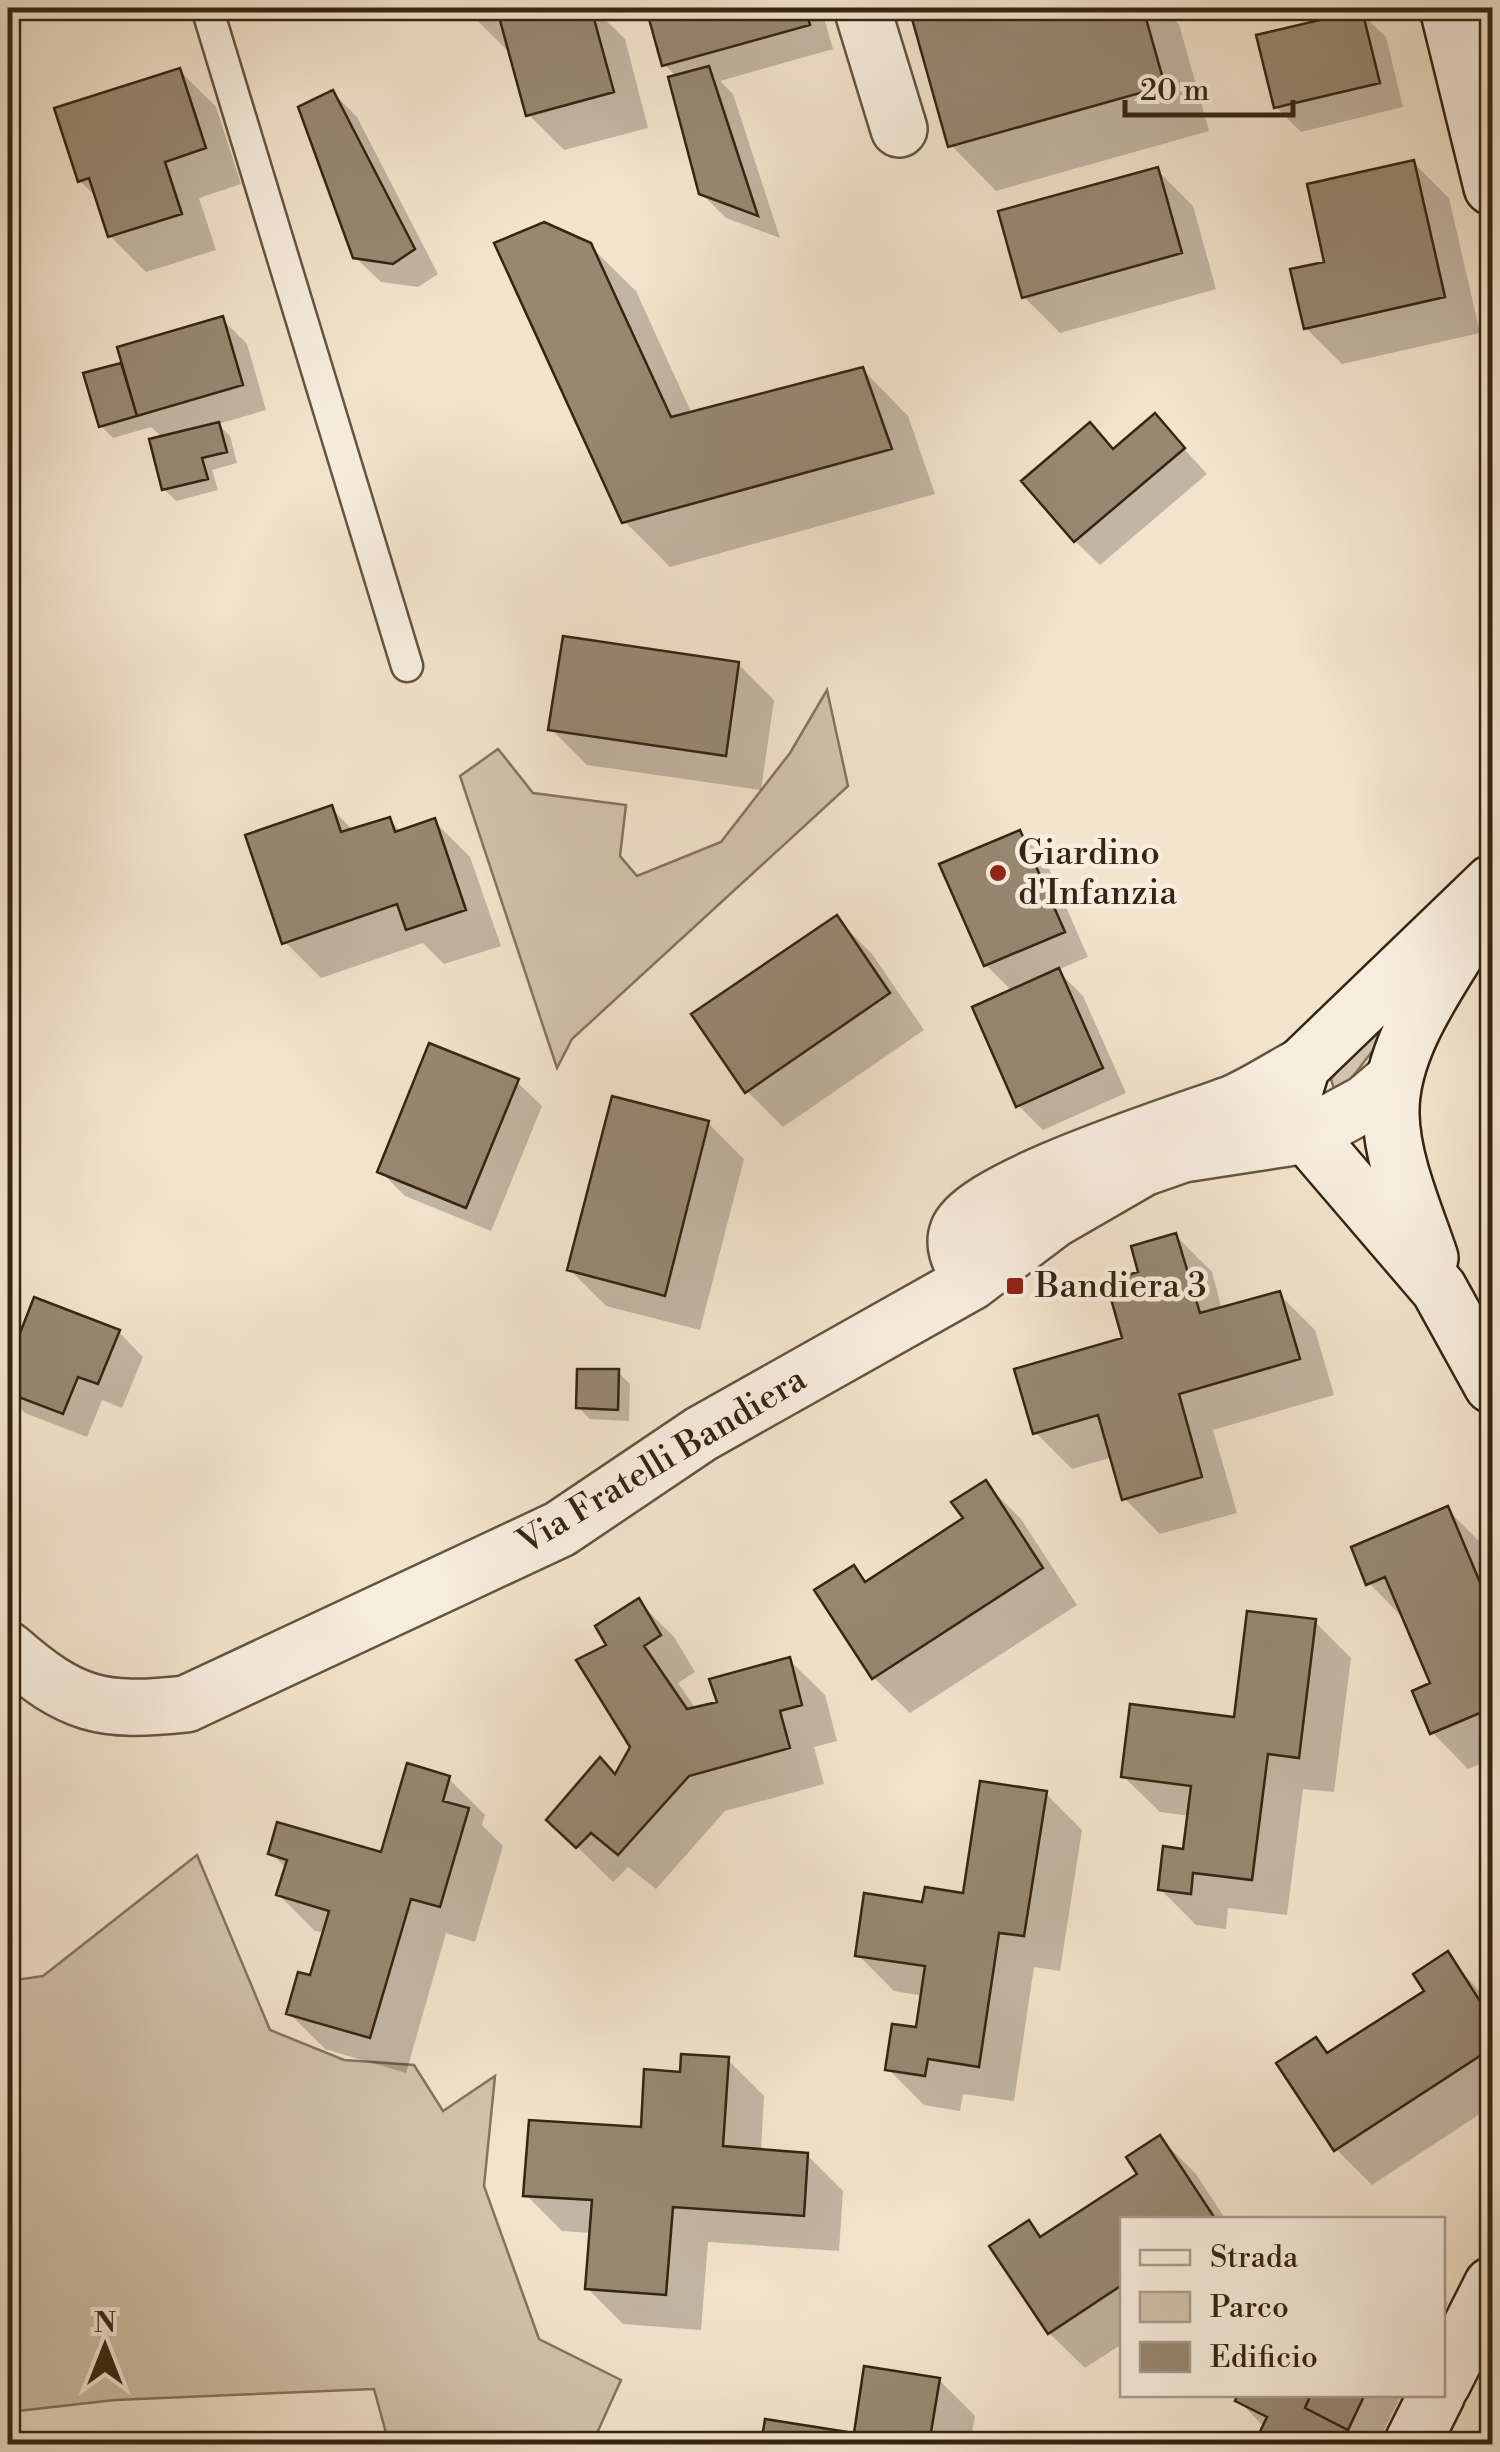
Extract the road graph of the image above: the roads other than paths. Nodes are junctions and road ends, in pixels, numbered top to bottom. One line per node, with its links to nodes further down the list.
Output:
1 (207, 8): 6 (lane)
2 (862, 8): 4 (street)
3 (1448, 8): 5 (street)
4 (898, 129)
5 (1492, 187)
6 (407, 666)
7 (1492, 883): 9 (street)
8 (1492, 893): 10 (street)
9 (1302, 1066): 11 (street); 12 (street)
10 (1393, 1080): 11 (street, Via Fratelli Bandiera); 13 (street)
11 (1307, 1135): 12 (street, Via Fratelli Bandiera); 13 (street)
12 (971, 1282): 15 (street, Via Fratelli Bandiera)
13 (1440, 1289): 14 (street)
14 (1492, 1385)
15 (8, 1650)
16 (1492, 2285): 17 (street)
17 (1445, 2378)
18 (1436, 2397): 19 (street)
19 (1412, 2444)

